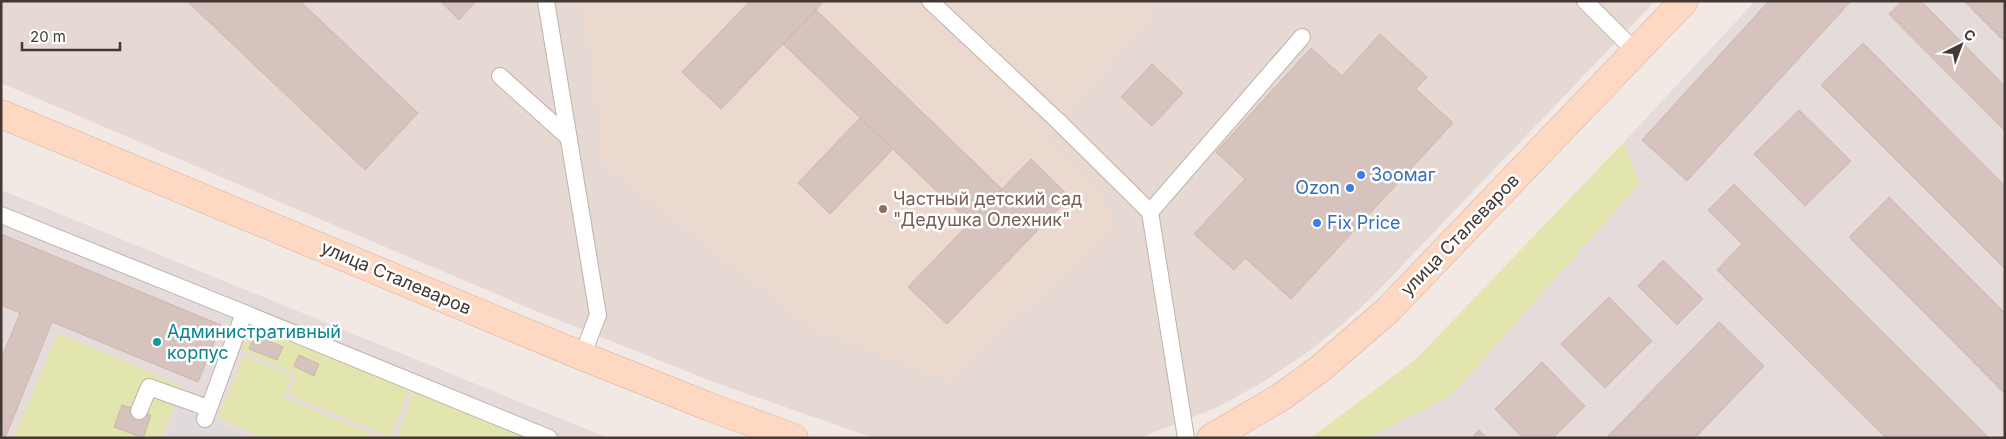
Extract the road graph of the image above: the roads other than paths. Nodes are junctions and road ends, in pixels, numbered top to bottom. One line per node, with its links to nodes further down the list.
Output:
1 (546, 1): 9 (lane)
2 (930, 1): 10 (lane)
3 (1585, 1): 6 (lane)
4 (1684, 1): 6 (main road, улица Сталеваров)
5 (1302, 37): 10 (lane)
6 (1636, 52): 18 (main road, улица Сталеваров)
7 (500, 76): 9 (lane)
8 (1, 114): 13 (main road, улица Сталеваров)
9 (568, 138): 13 (lane)
10 (1150, 212): 17 (lane)
11 (1, 215): 12 (lane)
12 (244, 312): 14 (lane); 15 (lane)
13 (582, 356): 16 (main road, улица Сталеваров)
14 (139, 411)
15 (549, 438)
16 (794, 438)
17 (1186, 438)
18 (1211, 438)

